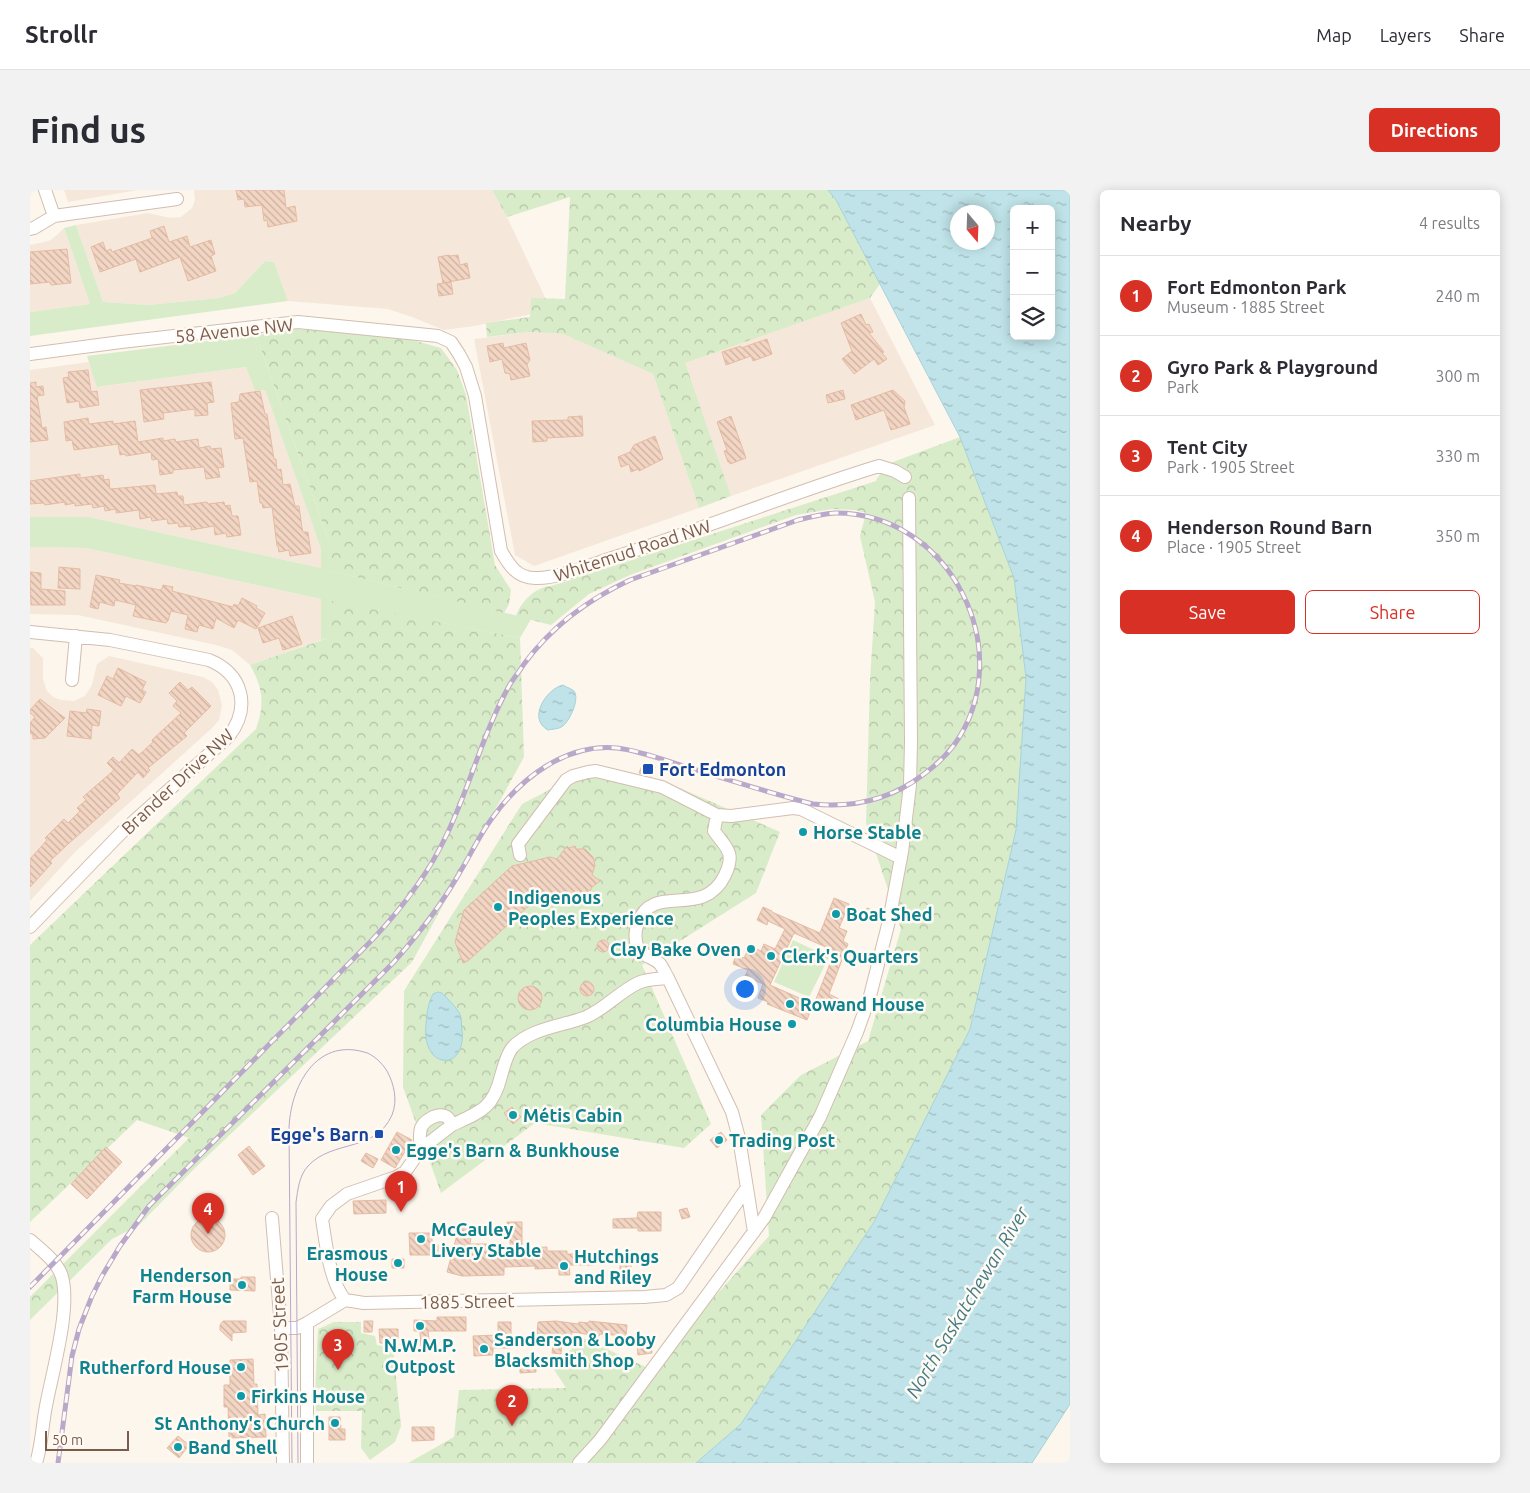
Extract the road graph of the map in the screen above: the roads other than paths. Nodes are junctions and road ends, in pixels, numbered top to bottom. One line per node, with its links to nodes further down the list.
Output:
1 (45, 190): 3 (street)
2 (177, 199): 3 (street)
3 (54, 216): 4 (street)
4 (30, 229)
5 (438, 336): 6 (street, 58 Avenue NW); 7 (street, Whitemud Road NW)
6 (30, 354)
7 (905, 477)
8 (909, 498): 14 (street)
9 (30, 632): 10 (street, Brander Drive NW)
10 (76, 636): 11 (street); 15 (street, Brander Drive NW)
11 (72, 680)
12 (717, 815): 13 (street); 14 (street); 16 (street)
13 (520, 855)
14 (901, 858): 21 (street)
15 (30, 927)
16 (668, 978): 17 (street); 19 (street)
17 (452, 1125): 18 (street); 18 (street)
18 (421, 1149): 23 (street)
19 (746, 1189): 21 (street); 23 (street, 1885 Street)
20 (272, 1218): 25 (street, 1905 Street)
21 (754, 1232): 29 (street)
22 (30, 1240): 26 (street)
23 (345, 1300): 24 (street, 1905 Street)
24 (307, 1323): 25 (street); 28 (street, 1905 Street)
25 (281, 1328): 27 (street, 1905 Street)
26 (36, 1463)
27 (283, 1463)
28 (307, 1463)
29 (579, 1463)

